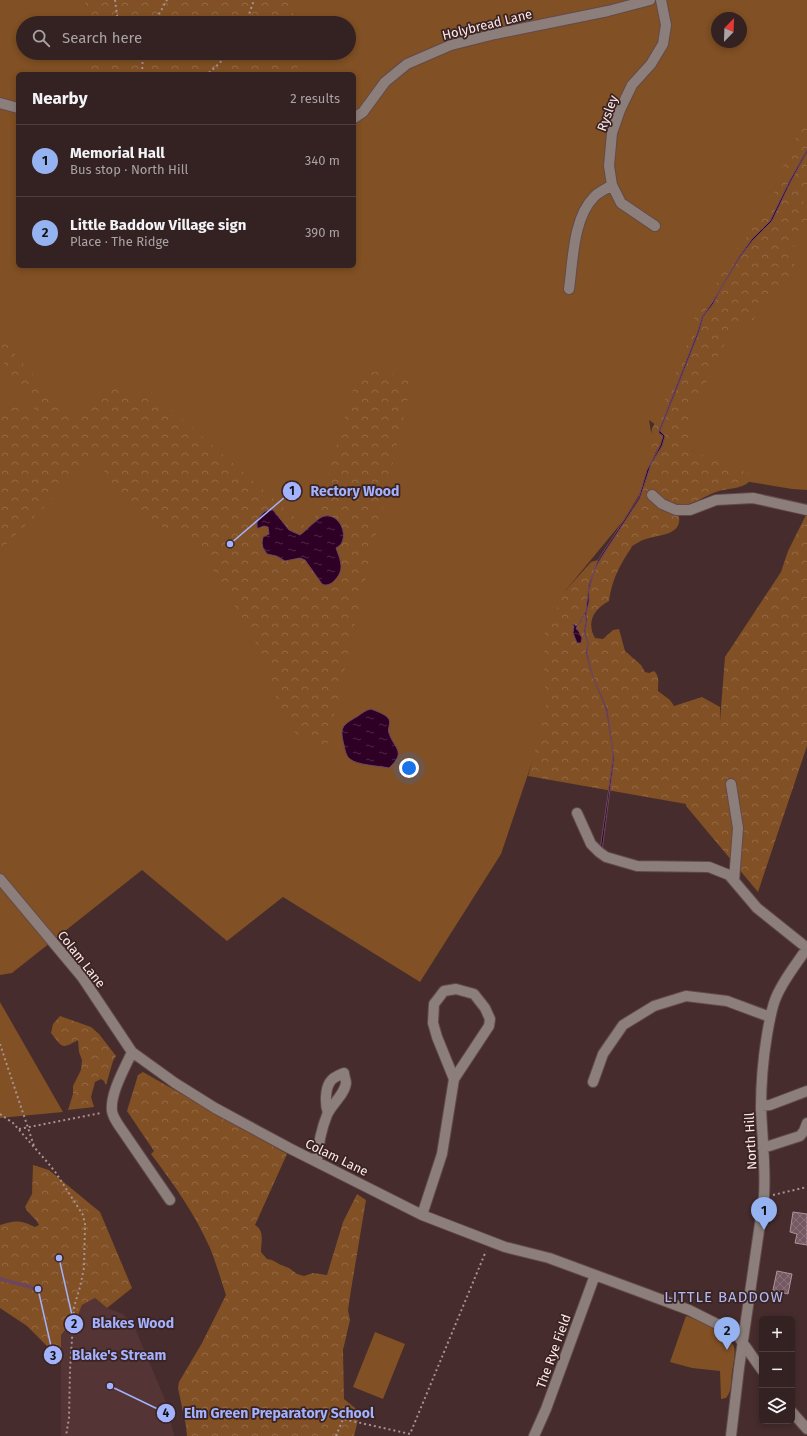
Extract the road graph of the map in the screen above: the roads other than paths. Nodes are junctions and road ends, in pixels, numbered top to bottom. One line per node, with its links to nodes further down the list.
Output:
1 (650, 0): 5 (street, Holybread Lane)
2 (661, 0): 6 (street, Rysley)
3 (0, 103): 4 (street)
4 (16, 107)
5 (356, 117)
6 (612, 185): 7 (street, Rysley); 8 (street)
7 (655, 226)
8 (569, 289)
9 (652, 495): 10 (street)
10 (807, 510)
11 (731, 784): 14 (street)
12 (577, 812): 14 (street)
13 (0, 879): 17 (street, Colam Lane)
14 (734, 881): 15 (street)
15 (807, 948): 16 (street, North Hill)
16 (770, 1017): 19 (street); 21 (street, North Hill)
17 (132, 1052): 27 (street, Colam Lane); 28 (street)
18 (454, 1079): 18 (street); 29 (street)
19 (592, 1082)
20 (807, 1090): 21 (street)
21 (761, 1106): 26 (street, North Hill)
22 (328, 1113): 27 (street)
23 (807, 1123): 24 (street)
24 (793, 1138): 25 (street); 26 (street)
25 (807, 1139)
26 (764, 1148): 31 (street, North Hill)
27 (317, 1162): 29 (street, Colam Lane)
28 (170, 1200)
29 (422, 1215): 30 (street, Colam Lane)
30 (595, 1275): 31 (street, Colam Lane); 37 (street, The Rye Field)
31 (743, 1342): 32 (street, Colam Lane); 33 (street, North Hill)
32 (759, 1367)
33 (739, 1368): 34 (street); 38 (street, North Hill)
34 (759, 1368)
35 (795, 1415): 36 (street)
36 (807, 1429)
37 (534, 1436)
38 (731, 1436)

